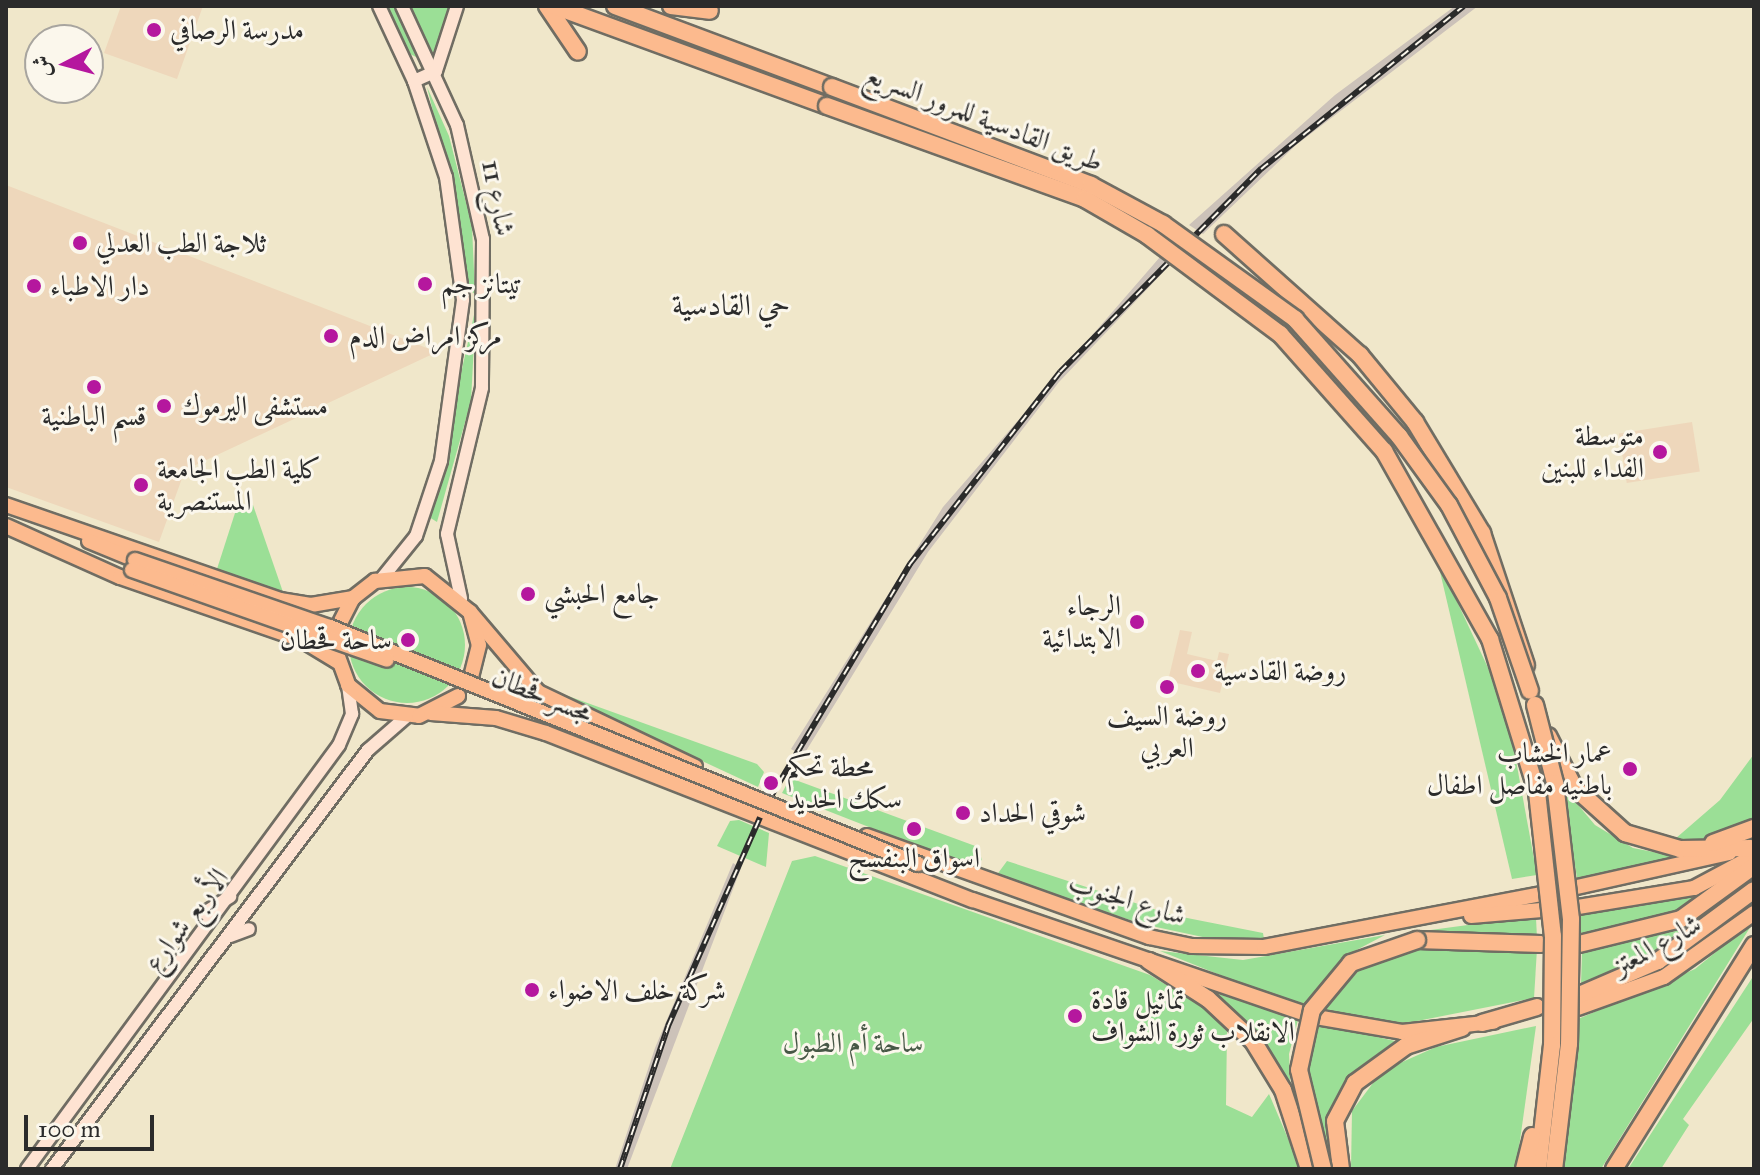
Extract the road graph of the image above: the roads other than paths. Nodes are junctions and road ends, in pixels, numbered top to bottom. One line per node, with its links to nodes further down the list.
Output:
1 (379, 6): 11 (street, شارع 11)
2 (402, 6): 10 (street, شارع 11)
3 (457, 6): 10 (street)
4 (547, 6): 9 (highway)
5 (554, 6): 57 (highway, طريق القادسية للمرور السريع, bridge)
6 (615, 6): 30 (highway, طريق القادسية للمرور السريع, bridge)
7 (671, 6): 8 (highway)
8 (710, 11)
9 (578, 52)
10 (436, 71): 11 (street); 13 (street, شارع 11)
11 (414, 81): 14 (street, شارع 11)
12 (1224, 234): 30 (highway, bridge)
13 (487, 299): 14 (street); 22 (street, شارع 11)
14 (463, 300): 20 (street, شارع 11)
15 (6, 505): 17 (main road)
16 (6, 526): 18 (main road)
17 (76, 531): 19 (main road, مجسر قحطان); 21 (main road)
18 (66, 550): 19 (main road, مجسر قحطان); 26 (main road)
19 (133, 565): 36 (main road, مجسر قحطان, bridge)
20 (383, 577): 21 (main road); 22 (main road)
21 (353, 598): 24 (main road)
22 (461, 598): 23 (main road)
23 (470, 612): 27 (main road); 38 (main road)
24 (339, 625)
25 (336, 646): 26 (main road)
26 (338, 662): 28 (main road)
27 (471, 678)
28 (348, 685): 32 (main road); 41 (street, الأربع شوارع)
29 (458, 696): 31 (main road)
30 (1532, 698): 34 (highway, bridge); 71 (highway, طريق القادسية للمرور السريع, bridge)
31 (431, 713): 32 (main road); 43 (main road)
32 (406, 717): 50 (street, الأربع شوارع)
33 (1754, 828): 34 (highway)
34 (1680, 849): 35 (highway)
35 (1753, 850): 39 (main road); 44 (main road)
36 (917, 866): 38 (main road, مجسر قحطان); 43 (main road, مجسر قحطان)
37 (1754, 866): 52 (highway)
38 (996, 885): 48 (main road, شارع الجنوب)
39 (1580, 886)
40 (1754, 890): 58 (highway)
41 (236, 893): 46 (street); 63 (street, الأربع شوارع)
42 (1542, 894): 48 (main road, شارع الجنوب)
43 (991, 906): 55 (main road, شارع الجنوب)
44 (1578, 907)
45 (1542, 910): 48 (main road, شارع الجنوب)
46 (204, 913)
47 (1754, 913): 58 (main road, شارع المعتز)
48 (1389, 925)
49 (249, 929): 50 (street)
50 (230, 936): 65 (street, الأربع شوارع)
51 (1541, 944): 67 (highway, bridge)
52 (1579, 944)
53 (1754, 945): 56 (highway)
54 (1754, 956): 56 (highway)
55 (1149, 961): 61 (main road, شارع الجنوب); 66 (highway)
56 (1736, 973): 72 (highway)
57 (1552, 988): 69 (highway, bridge); 70 (highway, bridge)
58 (1578, 1002)
59 (1537, 1011): 60 (highway)
60 (1482, 1023): 61 (main road, شارع الجنوب)
61 (1462, 1028): 68 (highway)
62 (49, 1116): 63 (street)
63 (61, 1124): 64 (street, الأربع شوارع)
64 (27, 1169)
65 (52, 1169)
66 (1309, 1169)
67 (1323, 1169)
68 (1341, 1169)
69 (1524, 1169)
70 (1538, 1169)
71 (1554, 1169)
72 (1614, 1169)

